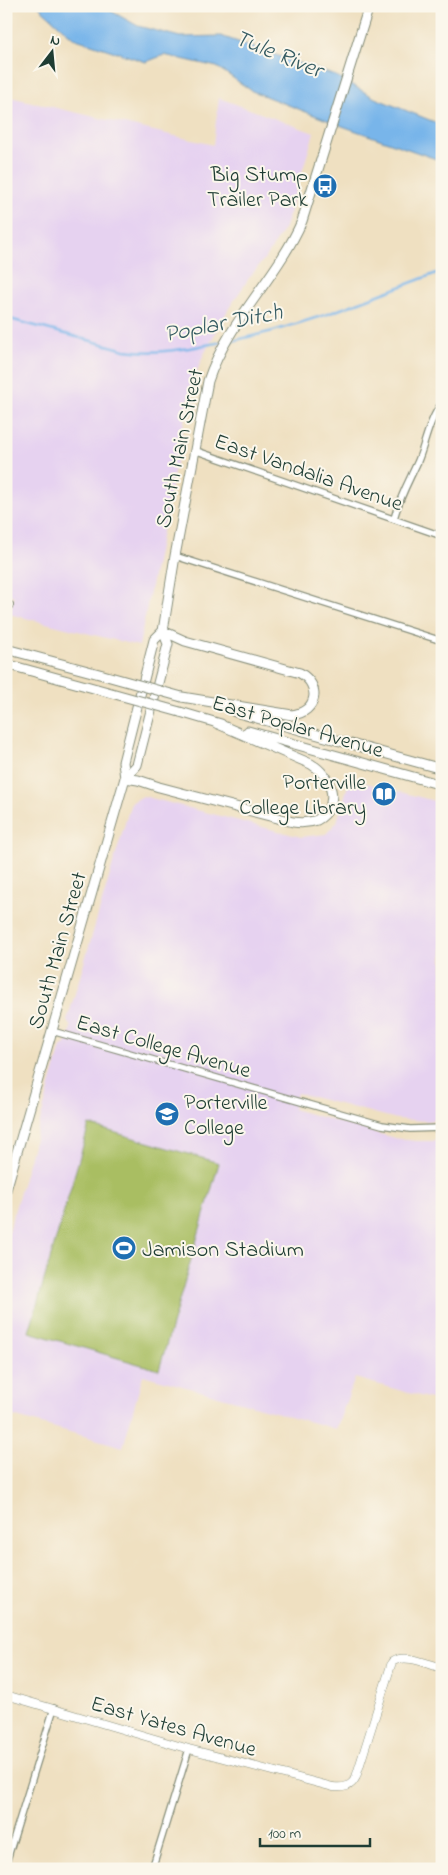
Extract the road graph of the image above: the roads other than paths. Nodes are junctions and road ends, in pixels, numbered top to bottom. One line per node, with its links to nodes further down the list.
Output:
1 (369, 6): 3 (main road, South Main Street)
2 (442, 403): 4 (street)
3 (194, 450): 4 (street, East Vandalia Avenue); 6 (main road, South Main Street)
4 (394, 519): 5 (street, East Vandalia Avenue)
5 (442, 536)
6 (175, 556): 7 (main road, South Main Street); 8 (street)
7 (163, 631): 11 (main road); 14 (main road, South Main Street); 14 (main road, South Main Street)
8 (442, 640)
9 (6, 649): 11 (main road, East Poplar Avenue, bridge)
10 (6, 664): 12 (main road, East Poplar Avenue, bridge)
11 (182, 697): 13 (main road, East Poplar Avenue)
12 (216, 723): 14 (main road); 15 (main road, East Poplar Avenue)
13 (442, 768)
14 (125, 778): 16 (main road, South Main Street)
15 (442, 785)
16 (52, 1031): 17 (street, East College Avenue); 18 (main road, South Main Street)
17 (442, 1128)
18 (6, 1190)
19 (442, 1668): 22 (street, East Yates Avenue)
20 (6, 1695): 21 (street, East Yates Avenue)
21 (54, 1708): 22 (street, East Yates Avenue); 23 (street)
22 (190, 1749): 24 (street)
23 (6, 1863)
24 (152, 1869)

